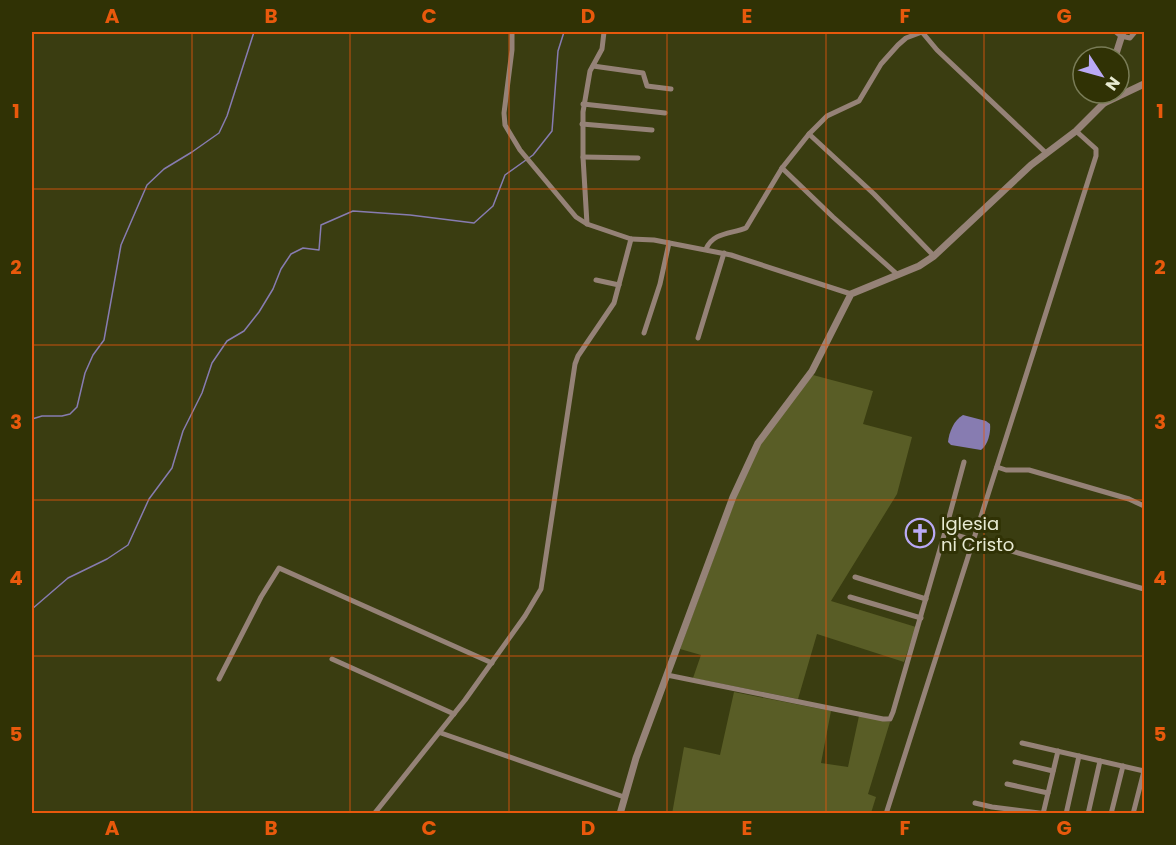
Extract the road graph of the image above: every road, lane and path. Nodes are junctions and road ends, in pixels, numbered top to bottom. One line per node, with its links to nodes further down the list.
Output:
1 (512, 32): 18 (street)
2 (603, 32): 5 (street)
3 (1135, 32): 4 (street)
4 (1120, 33)
5 (593, 66): 6 (street); 7 (street)
6 (671, 89)
7 (584, 104): 9 (street); 10 (street)
8 (1102, 105): 12 (street)
9 (665, 113)
10 (582, 124): 11 (street); 15 (street)
11 (652, 130)
12 (1076, 130): 14 (street); 31 (street)
13 (809, 134): 14 (street); 17 (street); 23 (street)
14 (1046, 153): 23 (street)
15 (583, 157): 16 (street); 18 (street)
16 (638, 158)
17 (782, 168): 21 (street); 24 (street)
18 (587, 224): 19 (street)
19 (631, 239): 20 (street); 26 (street)
20 (669, 243): 21 (street); 28 (street)
21 (706, 249): 22 (street)
22 (724, 253): 27 (street); 29 (street)
23 (934, 256): 24 (street)
24 (898, 275): 27 (street)
25 (596, 280): 26 (street)
26 (619, 285): 41 (street)
27 (851, 294): 42 (street)
28 (644, 333)
29 (698, 338)
30 (964, 462): 33 (street)
31 (997, 467): 32 (street); 34 (street)
32 (1144, 506)
33 (945, 531): 34 (street); 38 (street)
34 (974, 539): 36 (street); 60 (street)
35 (855, 577): 38 (street)
36 (1144, 589)
37 (850, 597): 39 (street)
38 (926, 599): 39 (street)
39 (921, 618): 42 (street)
40 (333, 660): 44 (street)
41 (492, 663): 43 (street); 44 (street)
42 (667, 675): 56 (street)
43 (219, 679)
44 (454, 714): 45 (street)
45 (441, 733): 56 (street); 58 (street)
46 (1023, 743): 47 (street)
47 (1058, 751): 48 (street); 52 (street)
48 (1079, 756): 49 (street); 62 (street)
49 (1100, 761): 51 (street); 63 (street)
50 (1015, 762): 52 (street)
51 (1123, 766): 53 (street); 64 (street)
52 (1053, 771): 55 (street)
53 (1144, 771): 65 (street)
54 (1007, 784): 55 (street)
55 (1048, 793): 61 (street)
56 (624, 797): 59 (street)
57 (975, 803): 61 (street)
58 (374, 813)
59 (620, 813)
60 (886, 813)
61 (1044, 813)
62 (1066, 813)
63 (1088, 813)
64 (1111, 813)
65 (1133, 813)

